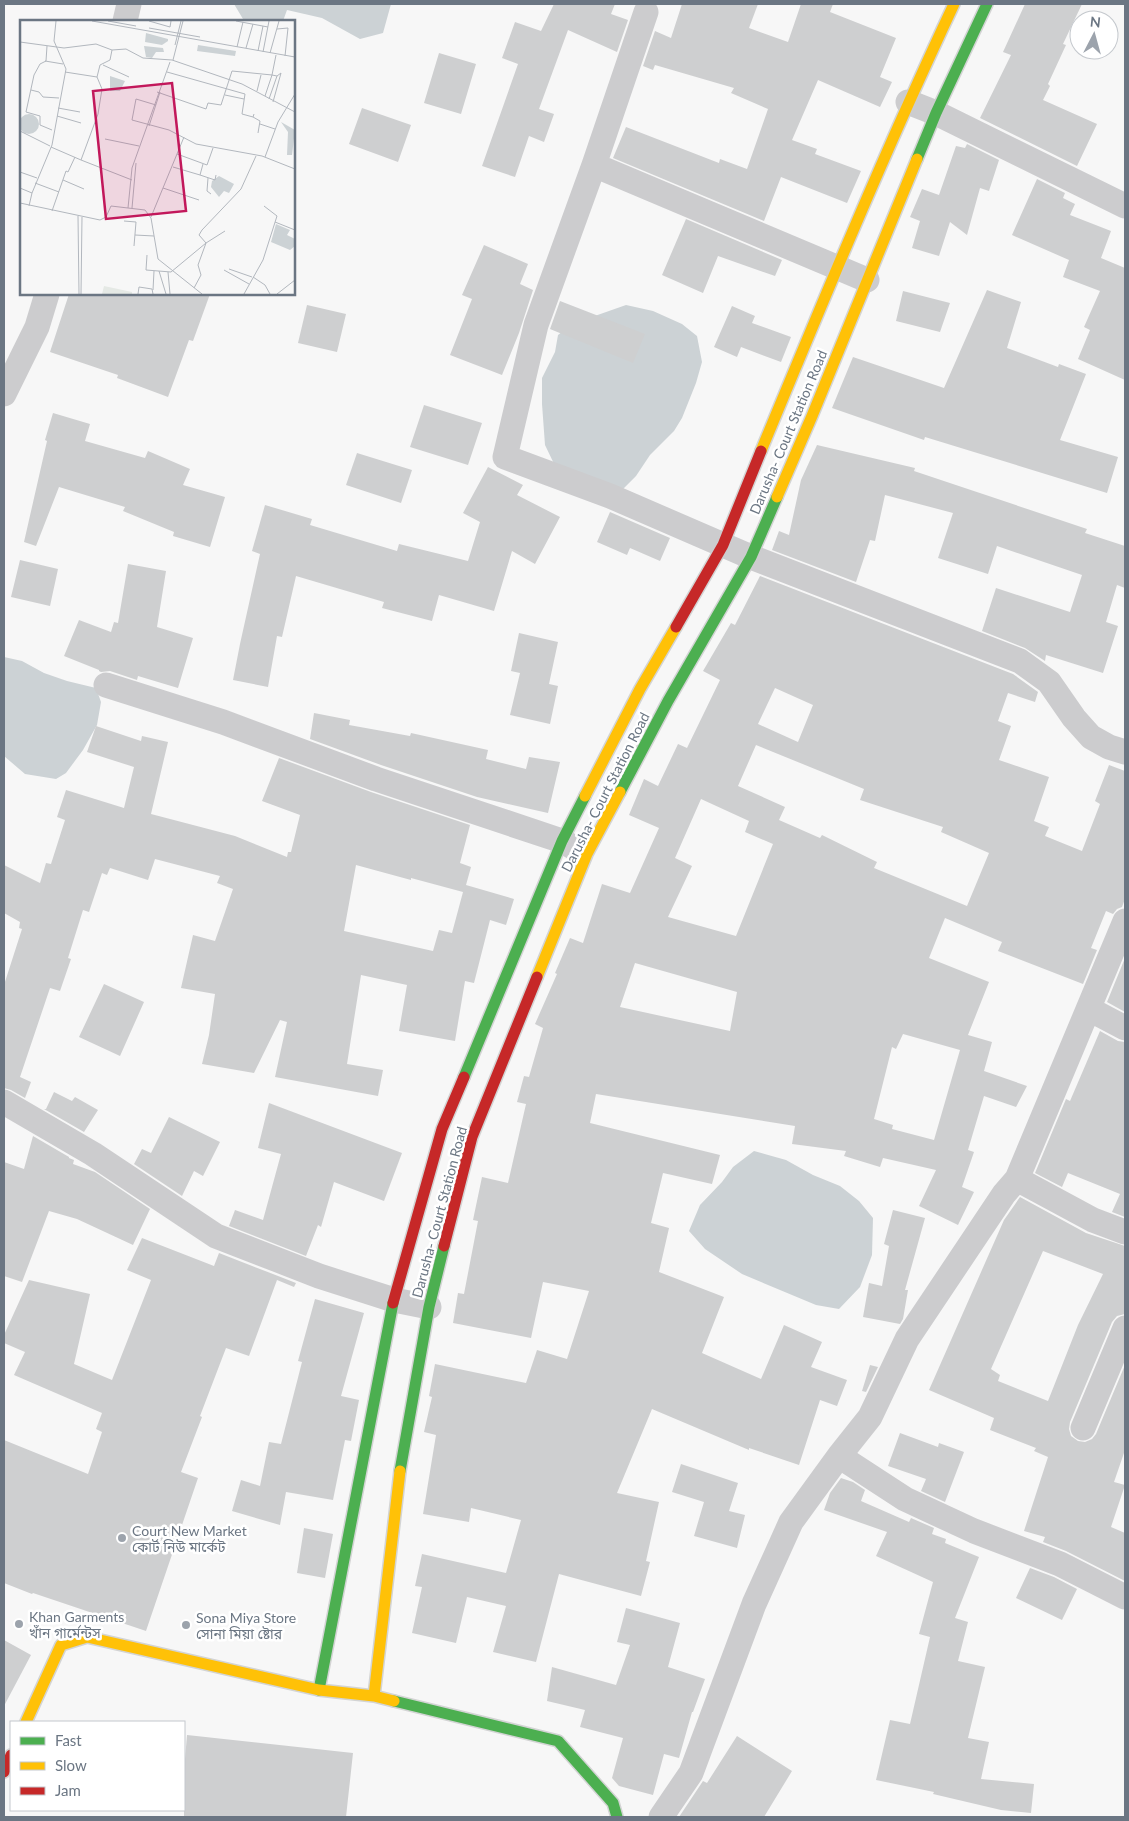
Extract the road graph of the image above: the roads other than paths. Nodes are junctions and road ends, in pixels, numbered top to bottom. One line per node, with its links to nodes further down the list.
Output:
1 (129, 4): 5 (street)
2 (954, 4): 6 (main road, Darusha- Court Station Road)
3 (987, 4): 7 (main road, Darusha- Court Station Road)
4 (646, 12): 8 (street)
5 (124, 20)
6 (908, 102): 7 (street); 10 (main road, Darusha- Court Station Road)
7 (936, 113): 9 (street); 11 (main road, Darusha- Court Station Road)
8 (594, 165): 10 (street); 14 (street)
9 (1125, 206)
10 (836, 268): 11 (street); 14 (main road, Darusha- Court Station Road)
11 (867, 280): 15 (main road, Darusha- Court Station Road)
12 (47, 295): 13 (street)
13 (4, 394)
14 (722, 545): 15 (street); 18 (main road, Darusha- Court Station Road)
15 (751, 557): 17 (street); 19 (main road, Darusha- Court Station Road)
16 (106, 685): 18 (street)
17 (1125, 752)
18 (562, 841): 19 (street); 26 (main road, Darusha- Court Station Road)
19 (587, 854): 27 (main road, Darusha- Court Station Road)
20 (1125, 921): 21 (street)
21 (1089, 1009): 22 (street); 24 (street)
22 (1125, 1028)
23 (4, 1102): 26 (street)
24 (1017, 1179): 25 (street); 30 (street)
25 (1125, 1232)
26 (394, 1300): 27 (street); 32 (main road, Darusha- Court Station Road)
27 (429, 1307): 33 (main road, Darusha- Court Station Road)
28 (1125, 1328): 29 (street)
29 (1083, 1428)
30 (839, 1456): 31 (street); 38 (street)
31 (1125, 1597)
32 (319, 1690): 33 (main road); 34 (main road)
33 (374, 1696): 37 (main road)
34 (26, 1721)
35 (10, 1757): 36 (main road)
36 (4, 1772)
37 (617, 1817)
38 (661, 1817)

